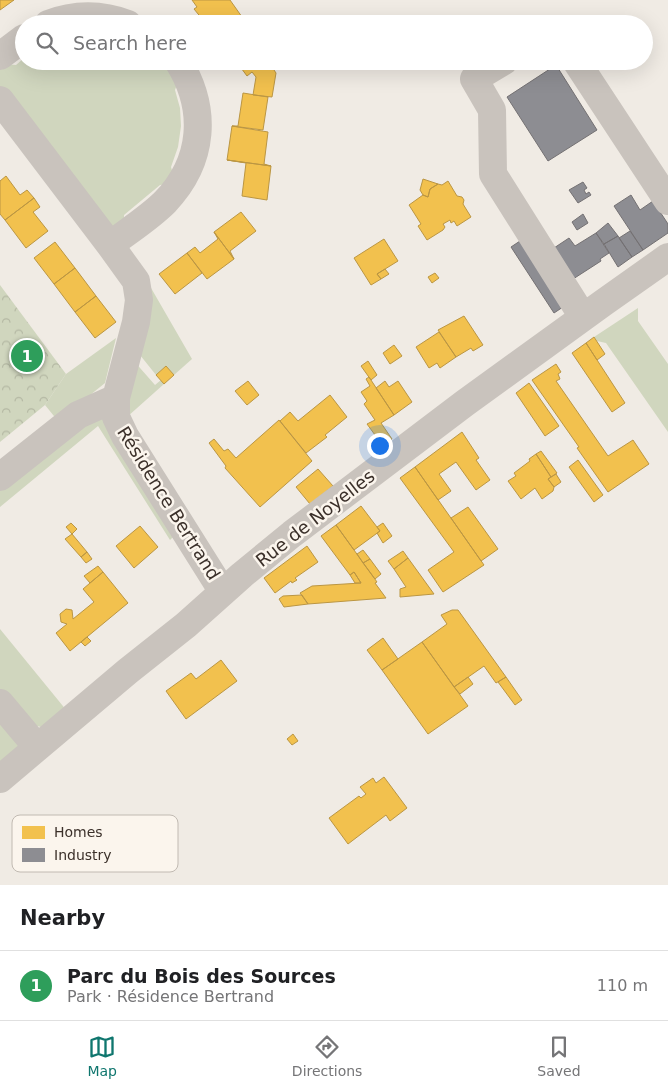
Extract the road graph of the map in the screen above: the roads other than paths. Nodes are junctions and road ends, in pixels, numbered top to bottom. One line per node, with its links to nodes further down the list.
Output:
1 (15, 45): 2 (street)
2 (0, 56)
3 (182, 70): 8 (street)
4 (489, 70): 10 (street)
5 (582, 70): 7 (street)
6 (0, 100): 8 (street, Résidence Bertrand)
7 (668, 201)
8 (110, 245): 11 (street, Résidence Bertrand)
9 (668, 258): 10 (street, Rue de Noyelles)
10 (583, 317): 13 (street, Rue de Noyelles)
11 (116, 398): 12 (street); 13 (street, Résidence Bertrand)
12 (0, 477)
13 (223, 592): 15 (street, Rue de Noyelles)
14 (0, 703): 15 (street)
15 (38, 747): 16 (street, Rue de Noyelles)
16 (0, 778)

